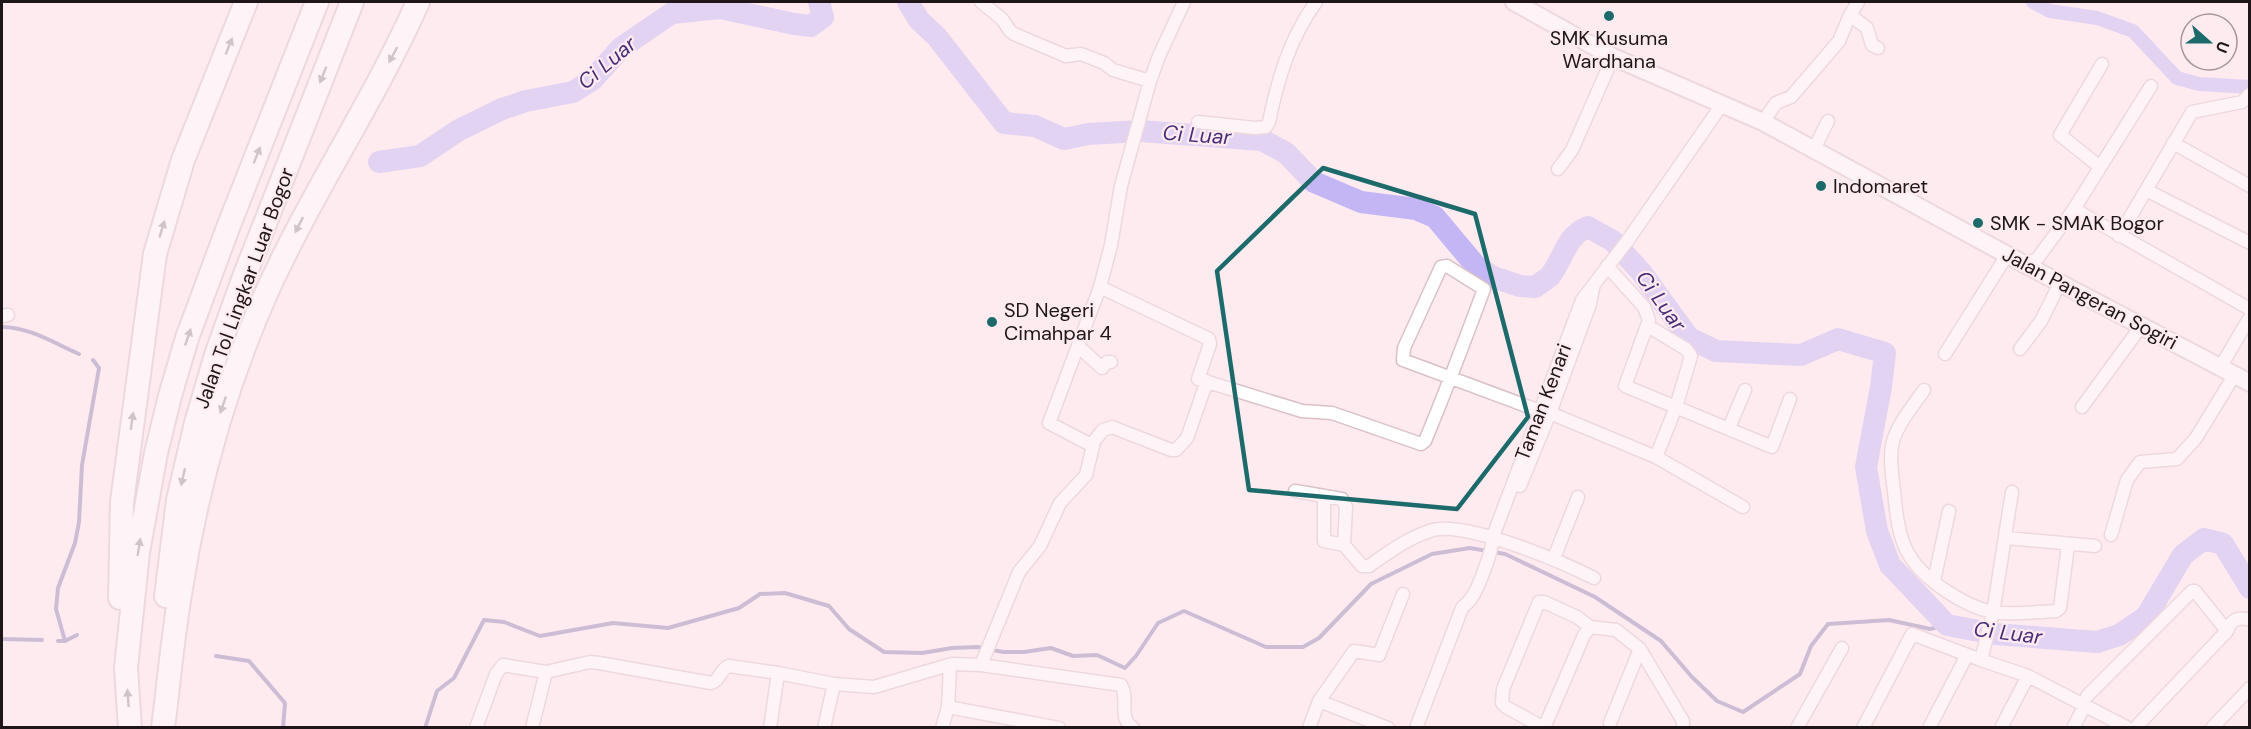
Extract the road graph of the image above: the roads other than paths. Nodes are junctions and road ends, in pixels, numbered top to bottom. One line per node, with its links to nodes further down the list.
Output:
1 (246, 2): 83 (highway, one-way to 1)
2 (317, 2): 83 (highway, Jalan Tol Lingkar Luar Bogor, one-way to 2)
3 (352, 2): 95 (highway, Jalan Tol Lingkar Luar Bogor, one-way to 95)
4 (418, 2): 95 (highway, one-way to 95)
5 (981, 2): 14 (street)
6 (1184, 2): 14 (street)
7 (1316, 2): 19 (street)
8 (1514, 2): 12 (street, Jalan Pangeran Sogiri)
9 (1858, 2): 10 (street)
10 (1850, 15): 11 (street); 20 (street)
11 (1878, 48)
12 (1613, 57): 17 (street, Jalan Pangeran Sogiri); 24 (street)
13 (2102, 64): 23 (street)
14 (1150, 81): 34 (street)
15 (2151, 86): 23 (street)
16 (2250, 94): 21 (street)
17 (1723, 103): 20 (street, Jalan Pangeran Sogiri); 31 (street, Taman Kenari)
18 (1828, 121): 22 (street)
19 (1198, 122)
20 (1763, 122): 22 (street, Jalan Pangeran Sogiri)
21 (2173, 143): 25 (street); 26 (street)
22 (1814, 149): 30 (street, Jalan Pangeran Sogiri)
23 (2100, 167): 27 (street)
24 (1558, 169)
25 (2250, 186)
26 (2145, 190): 28 (street); 29 (street)
27 (2074, 209): 28 (street); 32 (street)
28 (2119, 236): 35 (street)
29 (2250, 243)
30 (2007, 255): 32 (street, Jalan Pangeran Sogiri); 41 (street)
31 (1610, 262): 38 (street); 52 (street, Taman Kenari)
32 (2024, 264): 33 (street, Jalan Pangeran Sogiri)
33 (2060, 283): 37 (street, Jalan Pangeran Sogiri); 40 (street)
34 (1101, 287): 39 (street); 45 (street)
35 (2250, 309)
36 (2250, 316): 43 (street)
37 (2142, 325): 43 (street, Jalan Pangeran Sogiri); 50 (street)
38 (1648, 326): 51 (street); 51 (street)
39 (1078, 346): 42 (street); 54 (street)
40 (2020, 349)
41 (1945, 354)
42 (1111, 362)
43 (2228, 370): 46 (street, Jalan Pangeran Sogiri); 62 (street)
44 (1452, 378): 44 (street); 45 (street); 52 (street)
45 (1207, 381): 54 (street)
46 (2250, 383)
47 (1745, 390): 53 (street)
48 (1924, 390): 70 (street)
49 (1790, 399): 53 (street)
50 (2082, 407)
51 (1676, 408): 53 (street); 55 (street)
52 (1545, 412): 55 (street); 64 (street, Taman Kenari)
53 (1729, 428)
54 (1091, 445): 81 (street)
55 (1656, 457): 60 (street)
56 (1295, 491): 58 (street)
57 (2012, 492): 63 (street)
58 (1324, 496): 65 (street); 65 (street)
59 (1578, 496): 68 (street)
60 (1743, 507)
61 (1949, 511): 70 (street)
62 (2111, 534)
63 (2007, 538): 66 (street); 73 (street)
64 (1494, 542): 65 (street); 68 (street); 72 (street, Taman Kenari)
65 (1344, 545)
66 (2068, 545): 67 (street); 73 (street)
67 (2095, 546)
68 (1554, 558): 69 (street)
69 (1594, 578)
70 (1934, 581): 73 (street)
71 (1403, 594): 89 (street)
72 (1473, 597): 105 (street, Taman Kenari); 106 (street)
73 (1993, 614): 79 (street)
74 (2250, 620): 76 (street)
75 (1590, 627): 75 (street); 78 (street)
76 (2227, 631): 90 (street); 93 (street)
77 (1842, 648): 108 (street)
78 (1640, 649): 92 (street); 107 (street)
79 (1982, 654): 80 (street); 86 (street)
80 (1967, 655): 109 (street); 110 (street)
81 (983, 661): 82 (street); 102 (street)
82 (950, 665): 87 (street); 91 (street)
83 (126, 668): 94 (highway, Jalan Tol Lingkar Luar Bogor, one-way to 83)
84 (546, 672): 85 (street); 96 (street); 97 (street)
85 (778, 673): 87 (street); 98 (street)
86 (2028, 676): 90 (street); 111 (street)
87 (834, 684): 99 (street)
88 (2250, 688): 113 (street)
89 (1319, 701): 103 (street); 104 (street)
90 (2086, 701): 93 (street); 112 (street)
91 (948, 707): 100 (street); 101 (street)
92 (1610, 723)
93 (2133, 726)
94 (130, 728)
95 (162, 728)
96 (476, 728)
97 (532, 728)
98 (770, 728)
99 (824, 728)
100 (942, 728)
101 (1059, 728)
102 (1132, 728)
103 (1309, 728)
104 (1388, 728)
105 (1416, 728)
106 (1422, 728)
107 (1683, 728)
108 (1797, 728)
109 (1863, 728)
110 (1929, 728)
111 (2001, 728)
112 (2073, 728)
113 (2212, 728)

